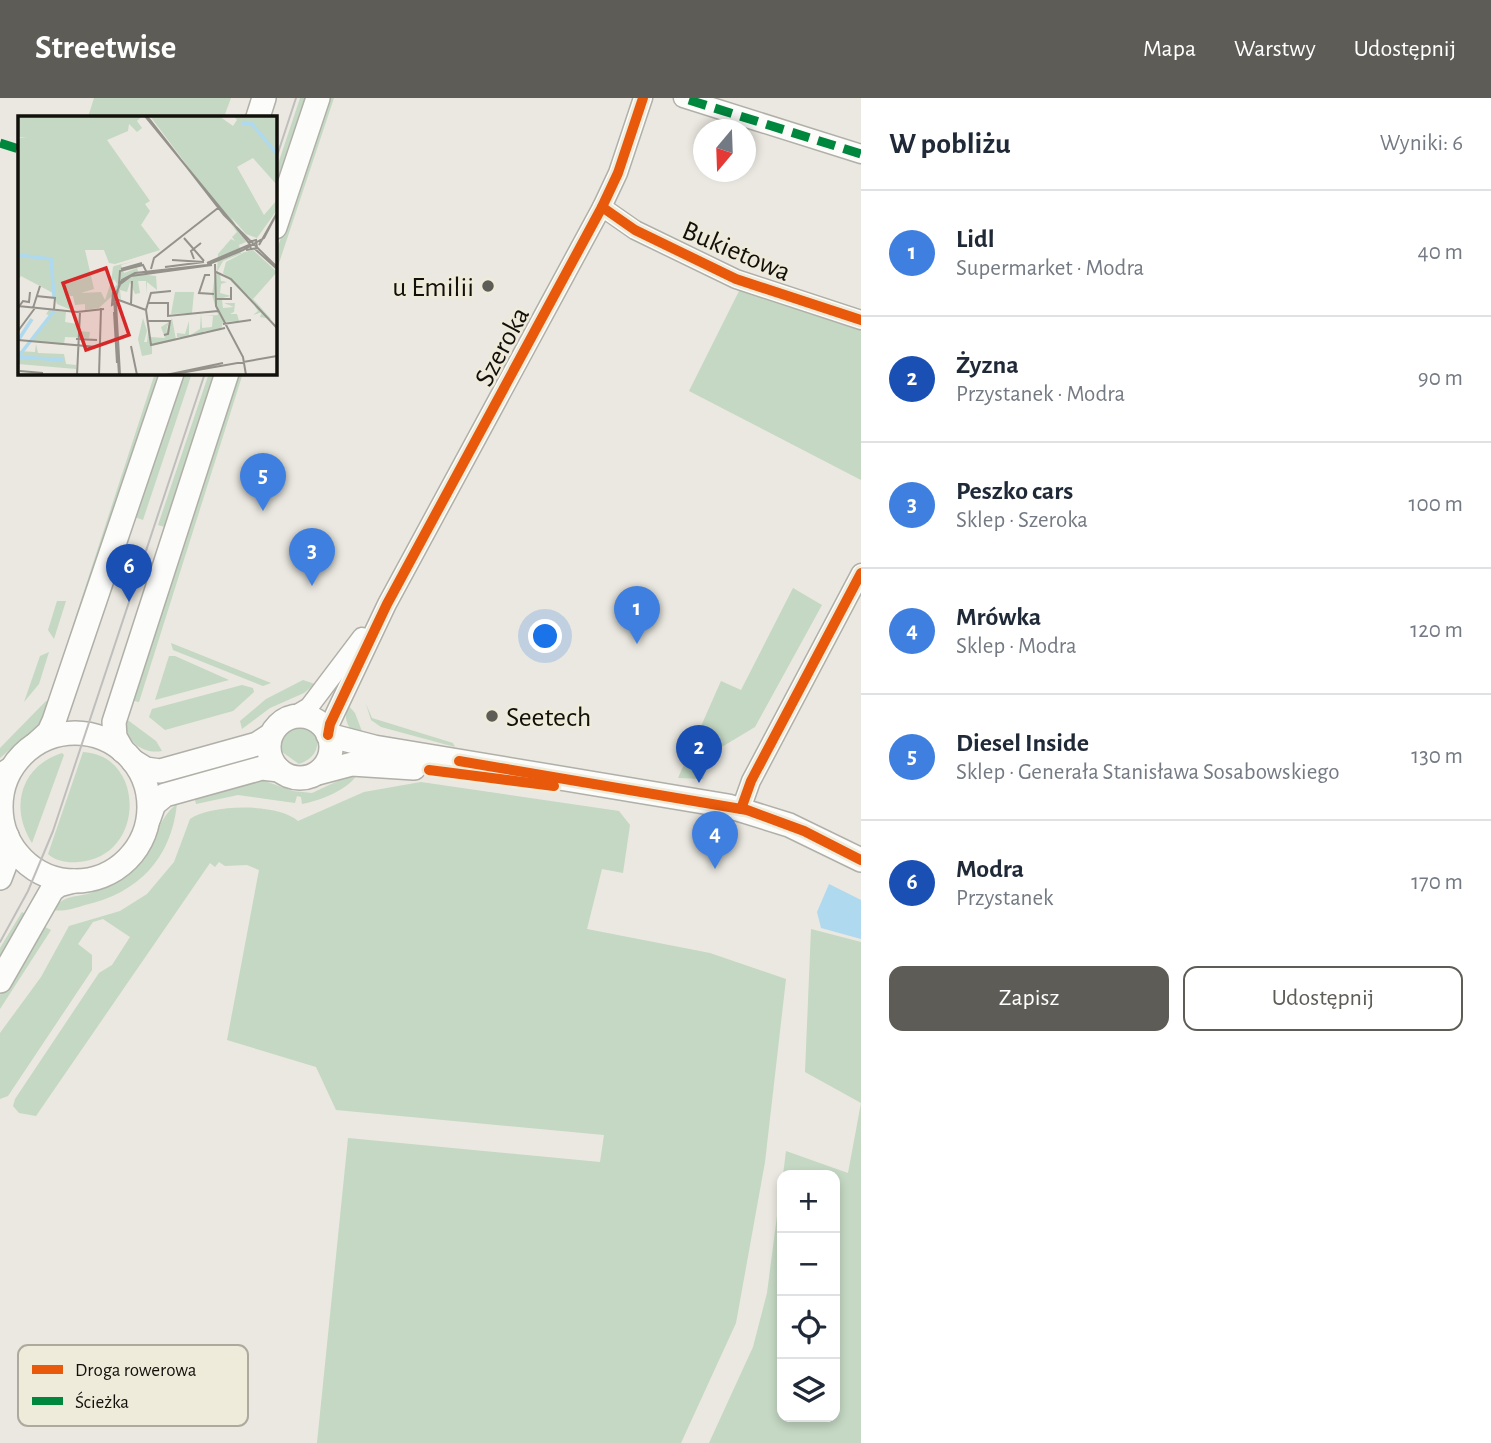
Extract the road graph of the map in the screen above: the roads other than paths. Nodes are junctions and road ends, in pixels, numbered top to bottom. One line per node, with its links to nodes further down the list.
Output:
1 (264, 98): 5 (main road)
2 (318, 98): 8 (main road)
3 (643, 98): 7 (street, Szeroka)
4 (686, 99): 6 (street)
5 (258, 116)
6 (861, 154)
7 (602, 207): 9 (street, Bukietowa); 13 (street, Szeroka)
8 (276, 224)
9 (861, 320)
10 (172, 374): 17 (main road)
11 (227, 374): 18 (main road)
12 (861, 573): 23 (street)
13 (384, 609): 14 (street, Szeroka); 16 (street, Szeroka)
14 (294, 716): 15 (main road); 16 (main road)
15 (271, 735): 18 (main road); 20 (main road)
16 (328, 735): 21 (main road); 22 (main road)
17 (34, 745): 18 (main road); 19 (main road)
18 (128, 756): 24 (main road)
19 (7, 769): 25 (main road)
20 (279, 770): 21 (main road); 24 (main road)
21 (318, 773): 22 (main road)
22 (627, 790): 23 (main road)
23 (741, 809): 26 (main road)
24 (148, 818): 28 (main road)
25 (3, 825): 27 (main road); 28 (main road)
26 (861, 860)
27 (0, 878)
28 (77, 881): 29 (main road)
29 (0, 981)

